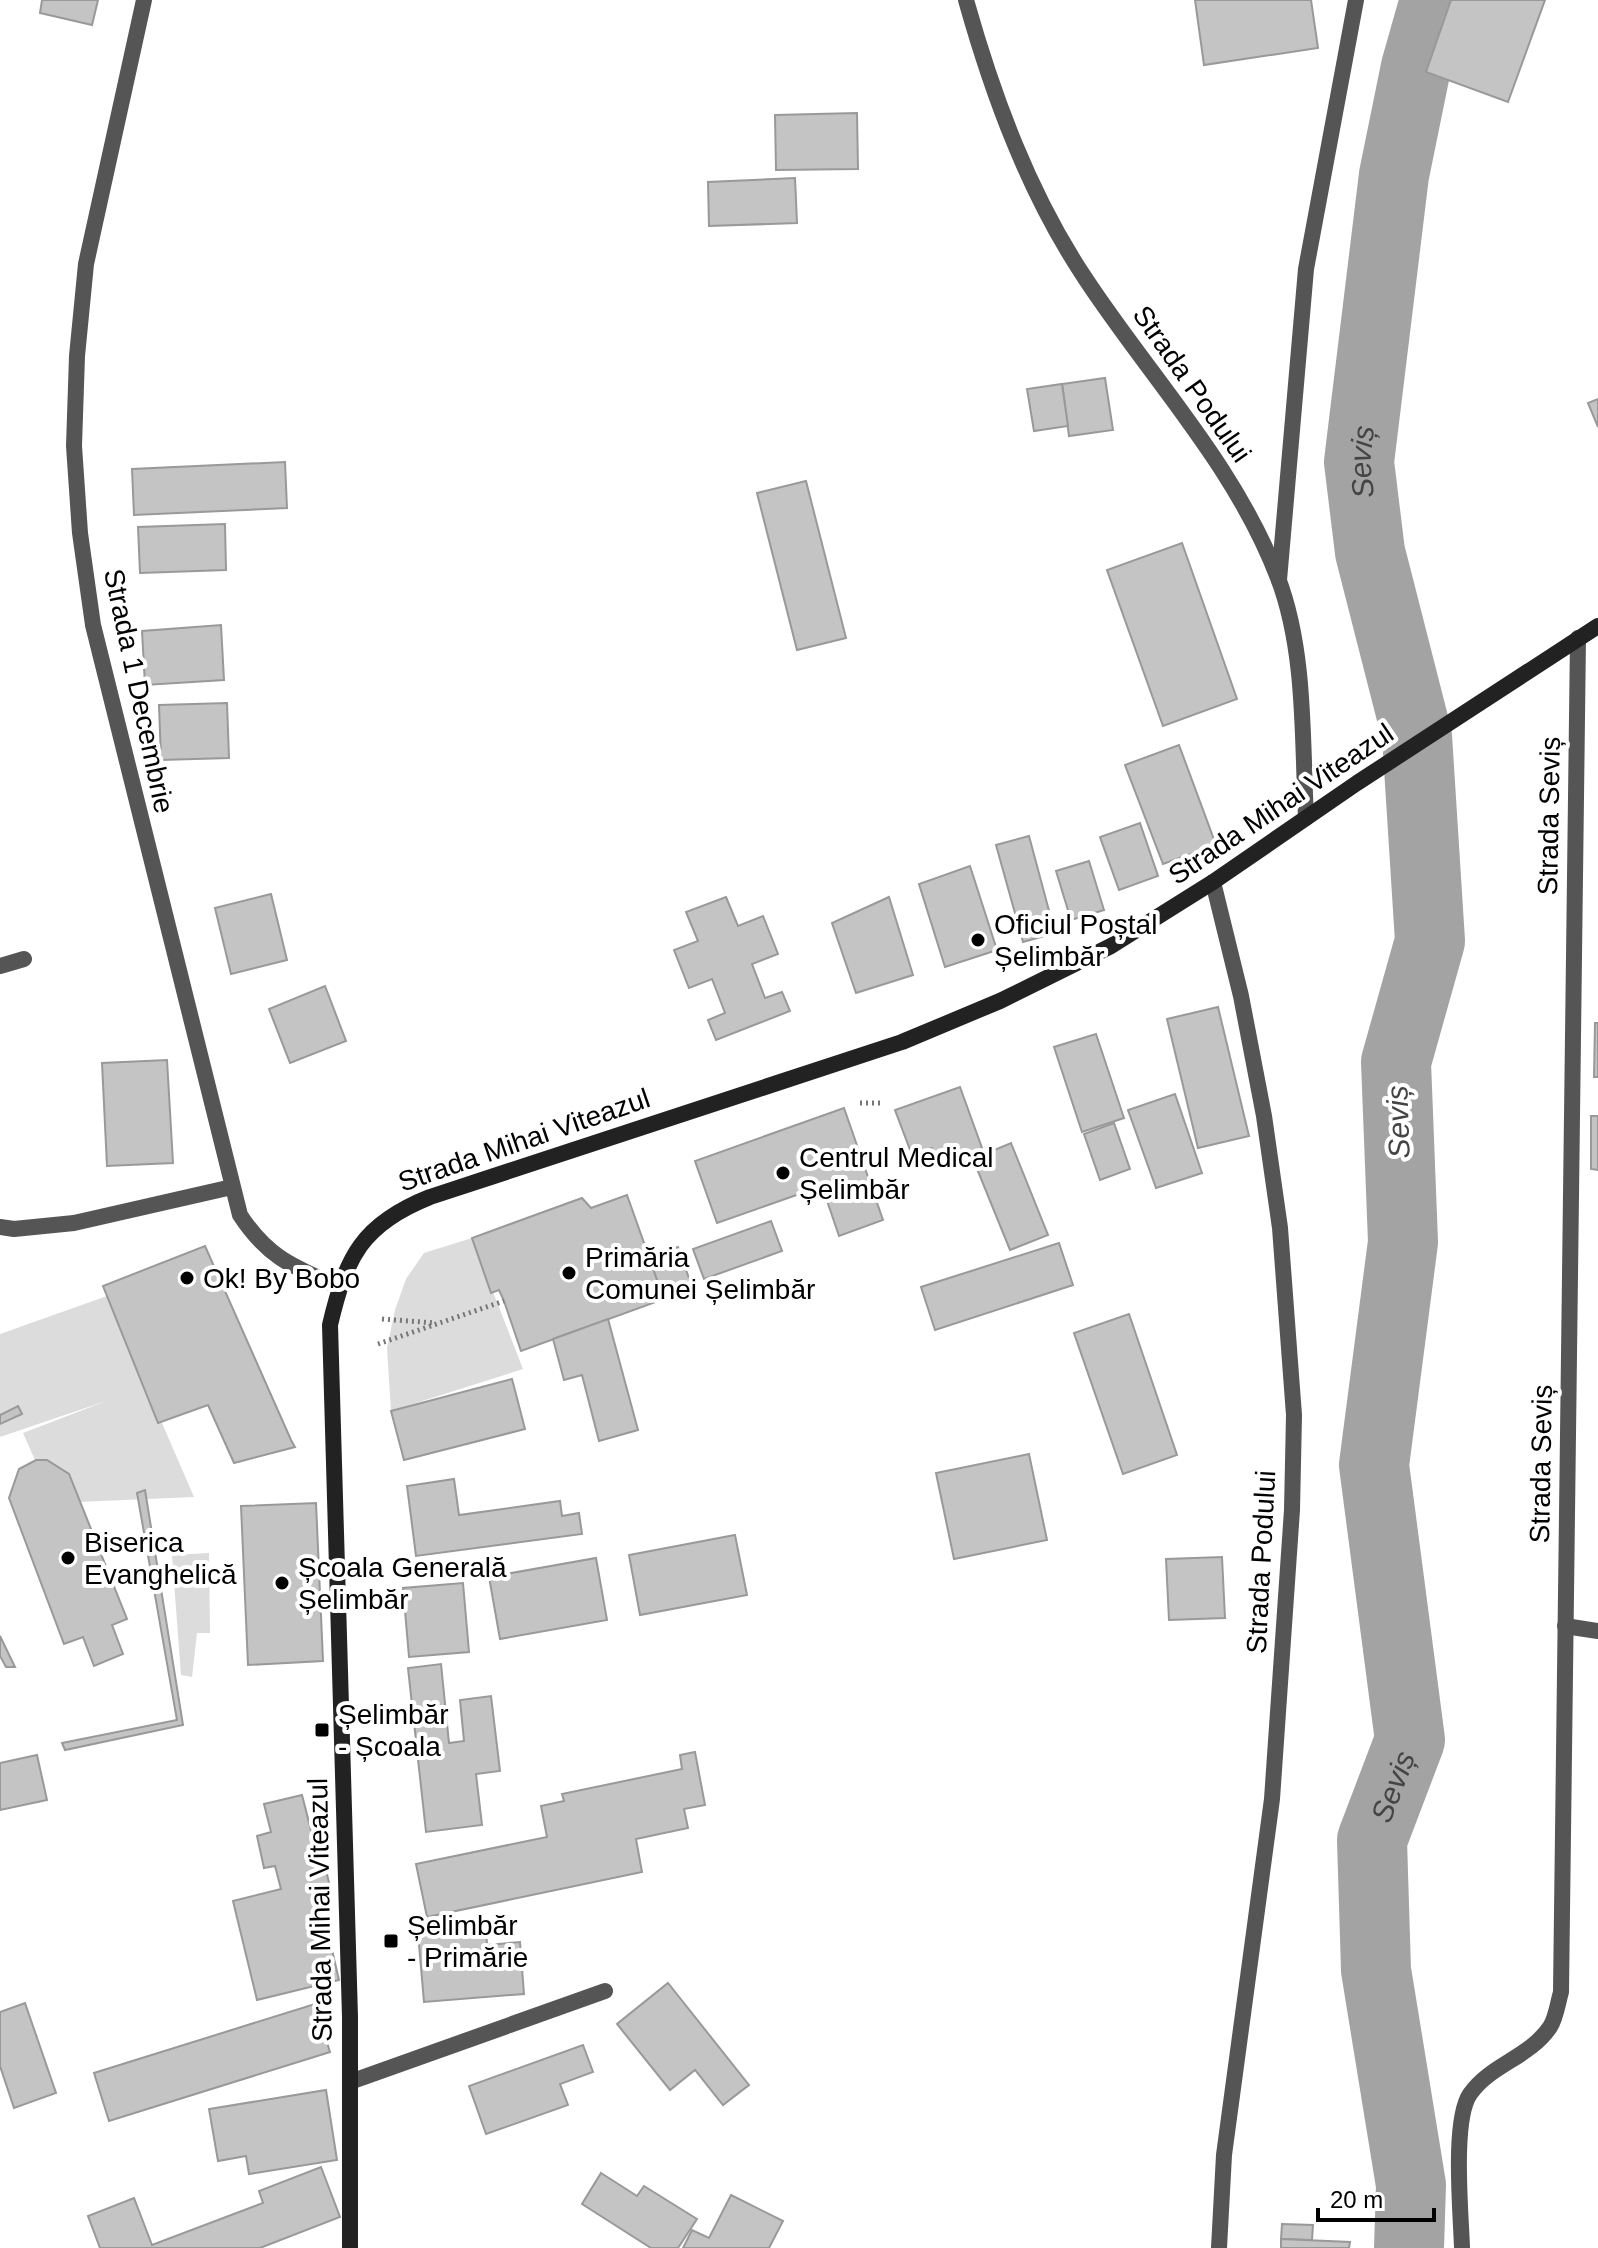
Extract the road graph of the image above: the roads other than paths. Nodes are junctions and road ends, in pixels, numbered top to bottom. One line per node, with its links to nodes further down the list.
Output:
1 (144, 0): 11 (street, Strada 1 Decembrie)
2 (966, 0): 4 (street, Strada Podului)
3 (1356, 0): 4 (street)
4 (1279, 580): 7 (street, Strada Podului)
5 (1598, 626): 6 (main road, Strada Mihai Viteazul)
6 (1578, 638): 7 (main road, Strada Mihai Viteazul); 14 (street, Strada Seviș)
7 (1306, 818): 8 (main road, Strada Mihai Viteazul)
8 (1213, 882): 13 (main road, Strada Mihai Viteazul); 19 (street, Strada Podului)
9 (24, 959): 10 (street)
10 (0, 966)
11 (232, 1187): 12 (street); 13 (street, Strada 1 Decembrie)
12 (0, 1227)
13 (339, 1287): 17 (main road, Strada Mihai Viteazul)
14 (1565, 1626): 15 (street); 20 (street, Strada Seviș)
15 (1598, 1631)
16 (605, 1991): 17 (street)
17 (350, 2082): 18 (main road, Strada Mihai Viteazul)
18 (350, 2248)
19 (1219, 2248)
20 (1462, 2248)

